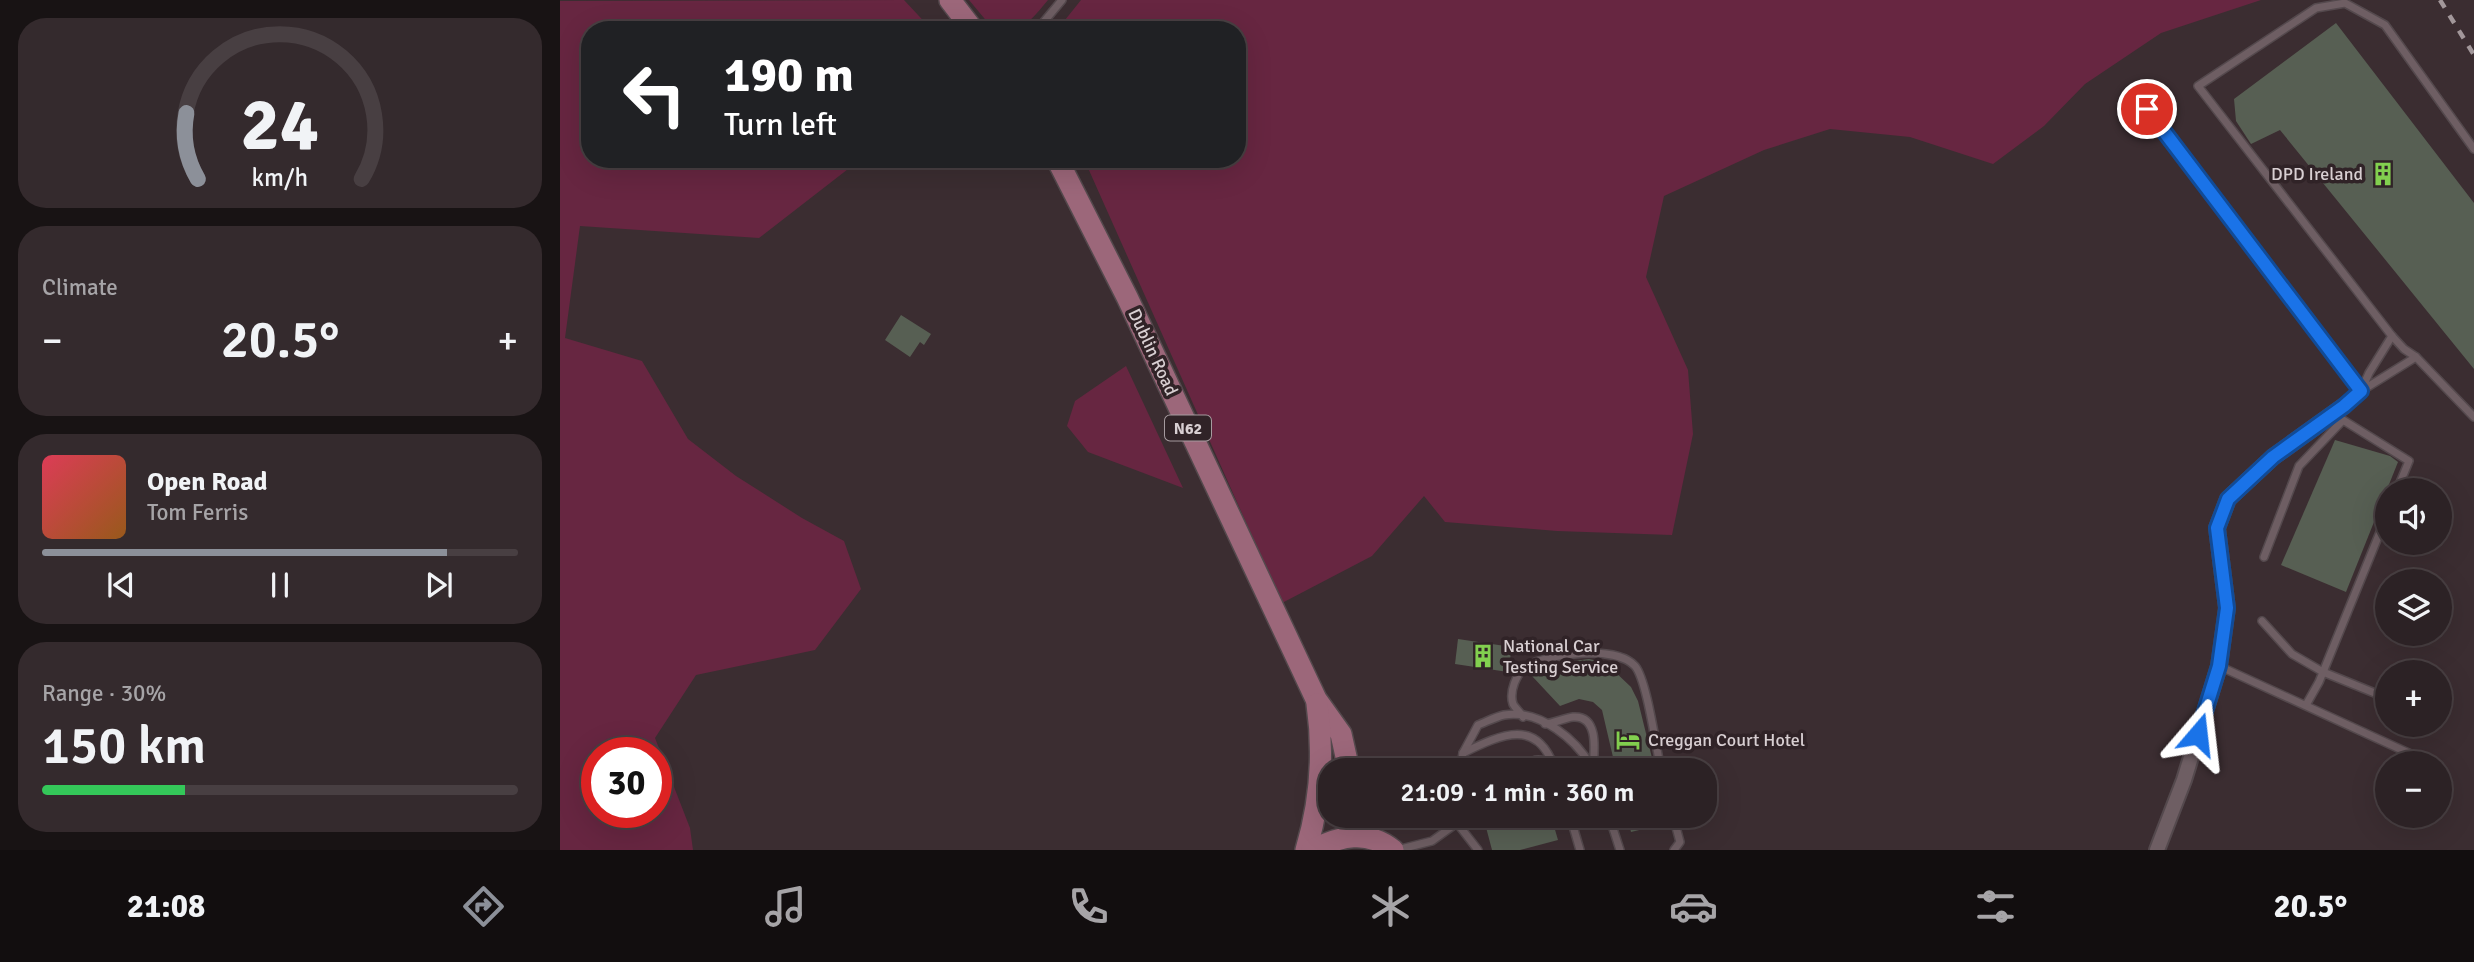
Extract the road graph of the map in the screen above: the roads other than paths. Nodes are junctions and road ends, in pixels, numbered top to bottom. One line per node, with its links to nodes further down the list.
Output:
1 (950, 0): 3 (main road)
2 (1062, 0): 4 (lane)
3 (966, 21)
4 (1044, 21)
5 (2147, 109): 10 (lane)
6 (2474, 149): 8 (lane)
7 (1062, 168): 20 (main road, Dublin Road / N62)
8 (2392, 336): 9 (lane); 10 (lane)
9 (2416, 358): 10 (lane); 12 (lane)
10 (2361, 391): 11 (lane)
11 (2344, 406): 17 (street)
12 (2474, 417)
13 (2402, 478): 15 (lane)
14 (2375, 544): 18 (lane)
15 (2264, 557)
16 (2262, 621): 18 (lane)
17 (2219, 666): 21 (lane); 48 (street)
18 (2323, 672): 19 (lane); 21 (lane)
19 (2375, 693)
20 (1316, 699): 26 (main road, Dublin Road / N62); 40 (main road, Dublin Road / N62)
21 (2306, 705): 24 (lane)
22 (1523, 717): 23 (lane); 25 (lane); 31 (lane)
23 (1545, 724): 29 (lane); 30 (lane)
24 (2405, 751)
25 (1463, 753): 27 (lane); 28 (lane)
26 (1346, 758)
27 (1462, 758)
28 (1551, 758)
29 (1585, 758)
30 (1593, 758)
31 (1659, 758)
32 (1352, 828): 41 (main road)
33 (1359, 828): 42 (main road)
34 (1446, 828): 39 (lane)
35 (1461, 828): 44 (lane)
36 (1574, 828): 45 (lane)
37 (1613, 828): 46 (lane)
38 (1677, 828): 47 (lane)
39 (1432, 841): 42 (lane); 43 (lane)
40 (1306, 850)
41 (1312, 850)
42 (1395, 850)
43 (1427, 850)
44 (1478, 850)
45 (1580, 850)
46 (1620, 850)
47 (1674, 850)
48 (2157, 850)

